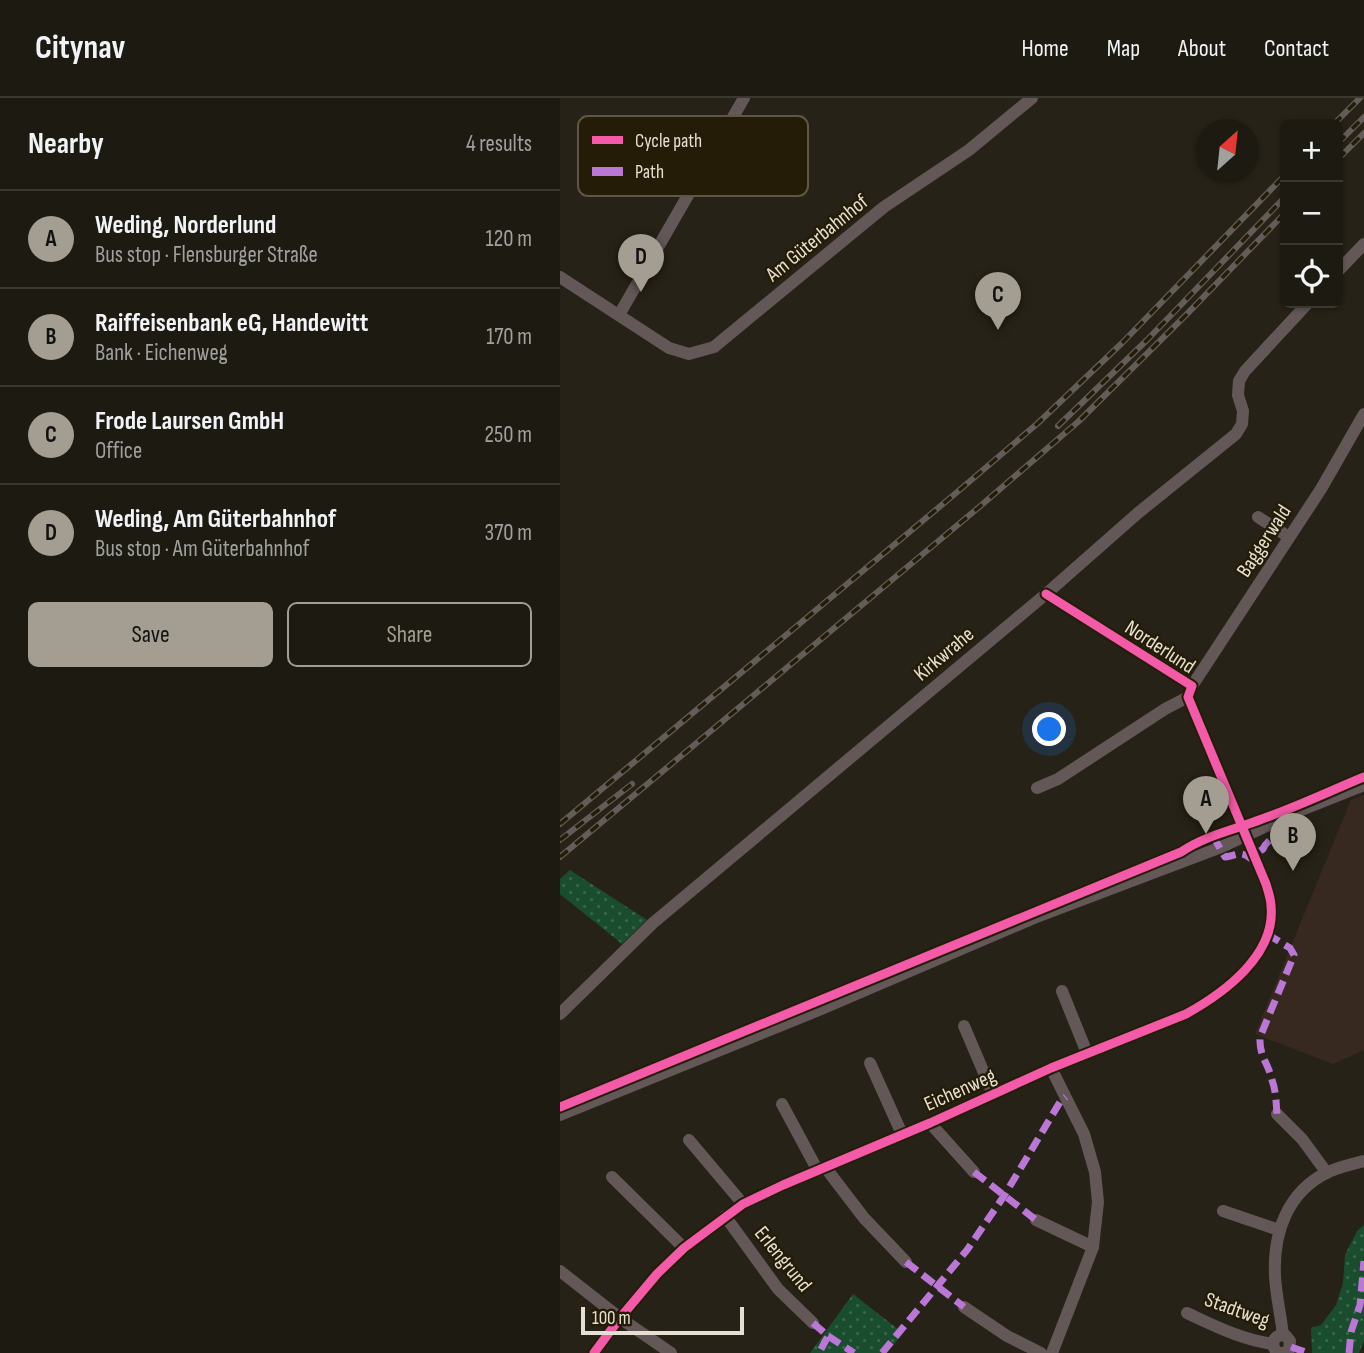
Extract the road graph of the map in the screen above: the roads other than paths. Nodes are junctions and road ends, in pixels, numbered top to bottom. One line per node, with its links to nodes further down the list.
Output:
1 (744, 98): 3 (street)
2 (1032, 98): 9 (street, Am Güterbahnhof)
3 (734, 116)
4 (687, 196): 9 (street)
5 (1364, 243): 6 (street)
6 (1343, 266)
7 (560, 277): 9 (street, Am Güterbahnhof)
8 (1303, 308): 13 (street, Kirkwrahe)
9 (618, 315)
10 (1364, 414): 12 (street, Baggerwald)
11 (1258, 517): 12 (street)
12 (1289, 537): 14 (street, Baggerwald)
13 (1045, 594): 14 (street, Norderlund); 19 (street, Kirkwrahe)
14 (1190, 692): 16 (street, Baggerwald); 17 (street, Norderlund)
15 (1364, 785): 17 (street)
16 (1037, 788)
17 (1245, 836): 21 (street, Eichenweg); 27 (street)
18 (1062, 991): 21 (street)
19 (560, 1014)
20 (964, 1026): 24 (street, Eichenweg)
21 (1087, 1054): 23 (street, Eichenweg)
22 (870, 1063): 29 (street)
23 (1051, 1068): 24 (street, Eichenweg); 41 (street)
24 (993, 1094): 28 (street, Eichenweg)
25 (782, 1104): 32 (street)
26 (1277, 1114): 34 (street)
27 (560, 1115)
28 (930, 1123): 29 (street, Eichenweg); 33 (street, Eichenweg)
29 (902, 1134): 32 (street, Eichenweg)
30 (689, 1140): 36 (street, Erlengrund)
31 (1364, 1161): 34 (street, Stadtweg)
32 (821, 1169): 36 (street, Eichenweg); 43 (street)
33 (974, 1172)
34 (1327, 1172): 40 (street, Stadtweg)
35 (612, 1177): 42 (street)
36 (743, 1204): 38 (street, Eichenweg)
37 (1223, 1212): 40 (street)
38 (725, 1216): 42 (street, Eichenweg); 48 (street, Erlengrund)
39 (1037, 1220): 41 (street)
40 (1279, 1230): 49 (street, Stadtweg)
41 (1093, 1247): 53 (street)
42 (684, 1248): 47 (street, Eichenweg)
43 (906, 1262)
44 (560, 1271): 47 (street)
45 (964, 1307): 52 (street)
46 (1187, 1313): 49 (street, Stadtweg)
47 (620, 1318): 50 (street, Eichenweg); 51 (street)
48 (813, 1323)
49 (1280, 1346)
50 (594, 1353)
51 (671, 1353)
52 (1041, 1353)
53 (1052, 1353)

